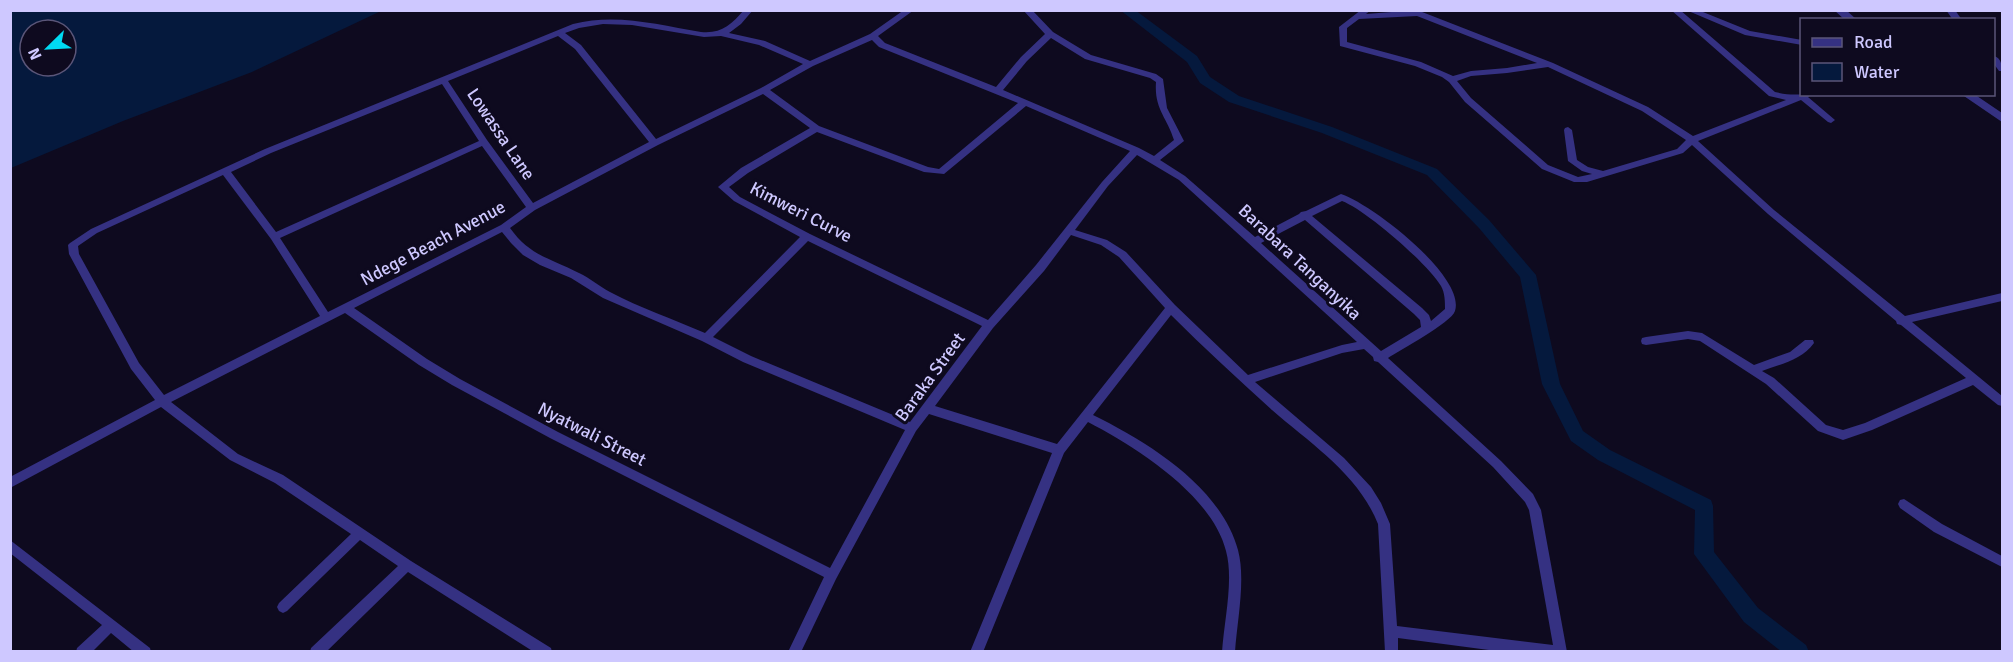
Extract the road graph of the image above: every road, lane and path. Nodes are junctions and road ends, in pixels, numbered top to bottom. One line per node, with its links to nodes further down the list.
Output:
1 (749, 10): 10 (street)
2 (910, 10): 12 (street, Ndege Beach Avenue)
3 (1027, 10): 11 (street)
4 (1367, 10): 8 (street)
5 (1676, 10): 21 (street)
6 (1690, 10): 13 (street)
7 (1412, 12): 8 (street); 15 (street)
8 (1356, 17): 17 (street)
9 (559, 33): 10 (street); 16 (street); 29 (street)
10 (723, 34): 14 (street)
11 (1050, 34): 19 (street); 31 (street)
12 (873, 36): 14 (street, Ndege Beach Avenue); 19 (street, Barabara Tanganyika)
13 (1800, 43)
14 (810, 64): 18 (street, Ndege Beach Avenue)
15 (1556, 68): 17 (street); 27 (street)
16 (442, 79): 28 (street, Lowassa Lane); 32 (street)
17 (1452, 80): 33 (street)
18 (765, 90): 25 (street); 29 (street, Ndege Beach Avenue)
19 (998, 91): 22 (street, Barabara Tanganyika)
20 (1969, 96): 23 (street)
21 (1801, 97): 24 (street); 27 (street)
22 (1024, 103): 25 (street); 30 (street, Barabara Tanganyika)
23 (2002, 118)
24 (1831, 120)
25 (816, 128): 38 (street, Kimweri Curve)
26 (1568, 130): 33 (street)
27 (1692, 140): 33 (street); 45 (street)
28 (484, 142): 34 (street, Lowassa Lane); 39 (street)
29 (656, 143): 34 (street, Ndege Beach Avenue)
30 (1136, 150): 31 (street, Barabara Tanganyika); 37 (street, Baraka Street)
31 (1154, 160): 40 (street, Barabara Tanganyika)
32 (225, 171): 39 (street); 56 (street)
33 (1603, 175)
34 (532, 208): 36 (street, Ndege Beach Avenue)
35 (1304, 214): 40 (street); 47 (street); 47 (street)
36 (504, 227): 42 (street, Ndege Beach Avenue); 48 (street)
37 (1068, 231): 43 (street); 46 (street, Baraka Street)
38 (807, 236): 46 (street, Kimweri Curve); 48 (street)
39 (274, 237): 44 (street)
40 (1254, 242): 51 (street, Barabara Tanganyika)
41 (2002, 297): 45 (street)
42 (346, 308): 44 (street, Ndege Beach Avenue); 68 (street, Nyatwali Street)
43 (1170, 308): 54 (street); 59 (street)
44 (327, 318): 56 (street, Ndege Beach Avenue)
45 (1901, 321): 55 (street)
46 (989, 325): 58 (street, Baraka Street)
47 (1427, 329): 52 (street)
48 (706, 338): 60 (street)
49 (1646, 341): 53 (street)
50 (1809, 343): 53 (street)
51 (1365, 345): 52 (street, Barabara Tanganyika); 54 (street)
52 (1378, 358): 81 (street, Barabara Tanganyika)
53 (1752, 370): 55 (street)
54 (1247, 380): 71 (street)
55 (1973, 380): 57 (street)
56 (162, 401): 62 (street, Ndege Beach Avenue); 64 (street)
57 (2002, 402)
58 (926, 408): 60 (street, Baraka Street); 61 (street)
59 (1086, 416): 61 (street); 78 (street)
60 (912, 428): 68 (street, Baraka Street)
61 (1059, 450): 77 (street)
62 (10, 483)
63 (1904, 504): 66 (street)
64 (360, 533): 67 (street); 69 (street)
65 (12, 550): 70 (street)
66 (2002, 562)
67 (408, 565): 74 (street); 75 (street)
68 (832, 575): 76 (street, Baraka Street)
69 (283, 607)
70 (110, 626): 72 (street); 73 (street)
71 (1391, 631): 79 (street); 80 (street)
72 (82, 651)
73 (145, 651)
74 (316, 651)
75 (546, 651)
76 (794, 651)
77 (976, 651)
78 (1228, 651)
79 (1392, 651)
80 (1556, 651)
81 (1561, 651)

